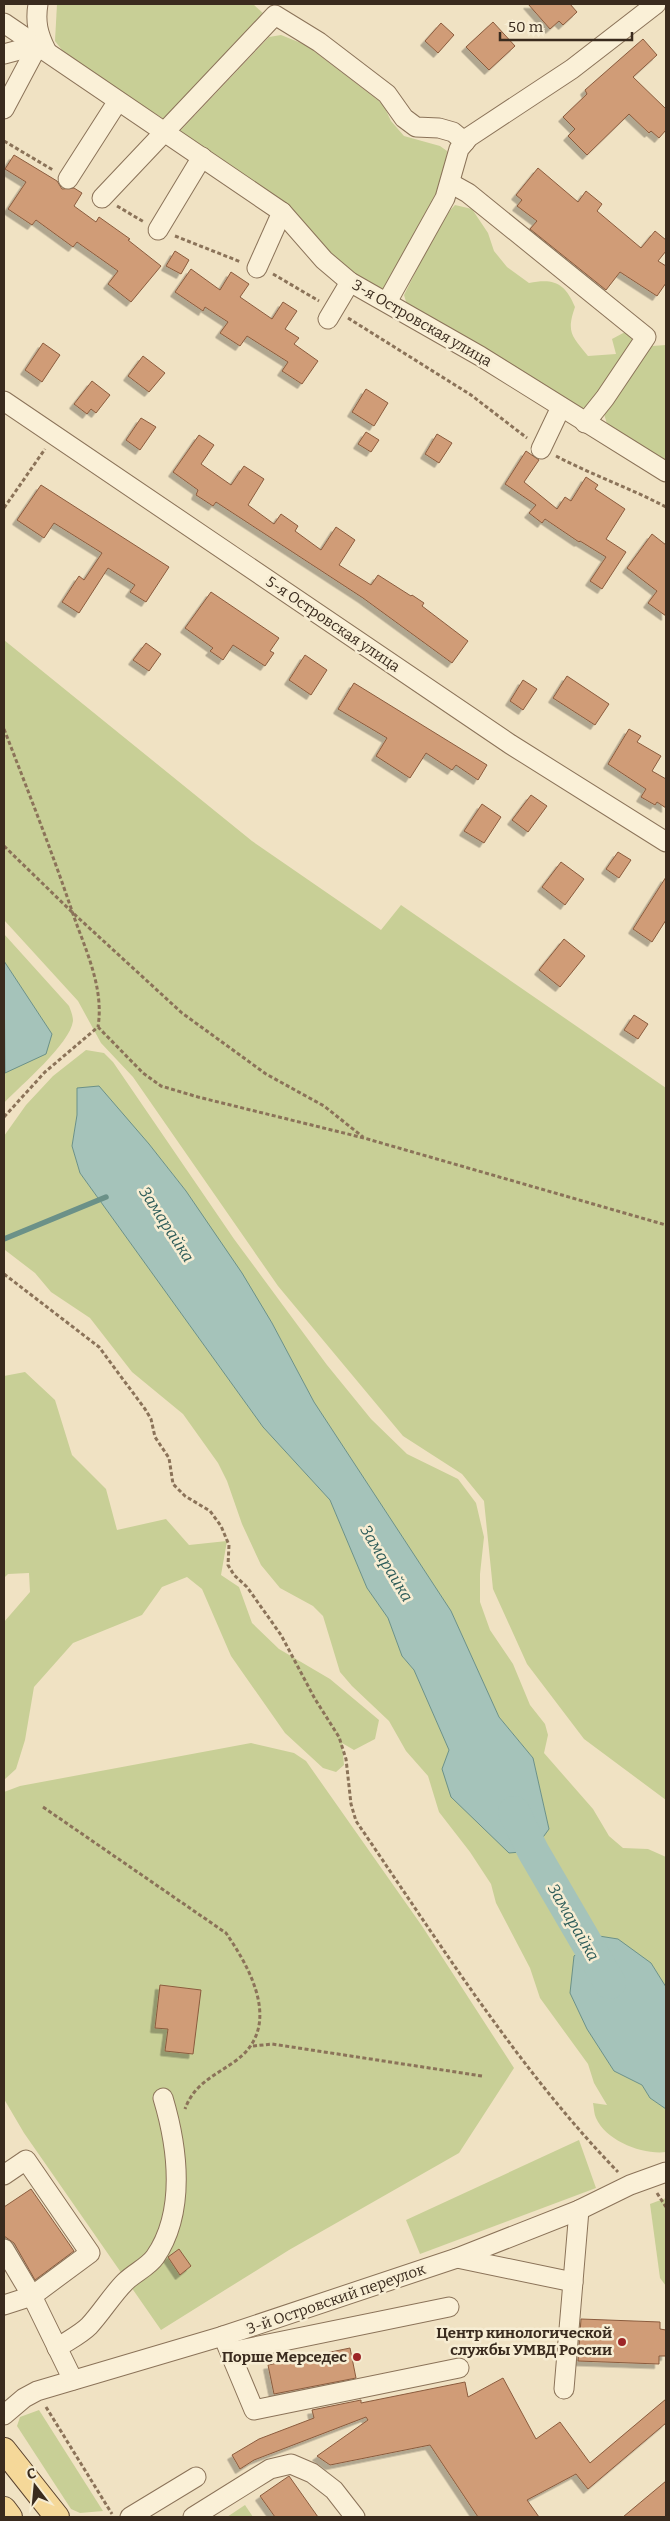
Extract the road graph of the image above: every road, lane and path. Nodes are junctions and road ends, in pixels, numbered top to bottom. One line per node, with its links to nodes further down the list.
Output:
1 (38, 4): 4 (street)
2 (656, 4): 10 (street)
3 (4, 23): 4 (street, 3-я Островская улица)
4 (42, 48): 5 (street); 6 (street, 3-я Островская улица); 7 (street)
5 (4, 54)
6 (118, 101): 8 (street, 3-я Островская улица); 12 (street)
7 (4, 109)
8 (166, 132): 10 (street); 11 (street, 3-я Островская улица); 14 (street)
9 (4, 141): 12 (path)
10 (465, 142): 13 (street)
11 (202, 157): 15 (street, 3-я Островская улица); 16 (street)
12 (68, 179)
13 (450, 183): 19 (street); 23 (street)
14 (102, 198): 16 (path)
15 (282, 212): 17 (street); 18 (street, 3-я Островская улица)
16 (158, 230): 17 (path)
17 (257, 268): 20 (path)
18 (350, 282): 19 (street, 3-я Островская улица); 20 (street)
19 (387, 302): 22 (street, 3-я Островская улица)
20 (331, 314): 25 (path)
21 (4, 401): 24 (street, 5-я Островская улица)
22 (560, 407): 23 (street, 3-я Островская улица); 25 (street)
23 (585, 423): 26 (street, 3-я Островская улица)
24 (54, 433): 28 (path); 30 (street, 5-я Островская улица)
25 (541, 449): 27 (path)
26 (666, 472)
27 (666, 507)
28 (4, 508)
29 (4, 729): 32 (path)
30 (666, 842)
31 (4, 846): 32 (path)
32 (73, 913): 33 (path); 35 (path)
33 (98, 1027): 34 (path); 35 (path)
34 (4, 1118)
35 (364, 1138): 36 (path)
36 (666, 1225)
37 (4, 1274): 45 (path)
38 (44, 1807): 39 (path)
39 (253, 2046): 40 (path); 42 (path)
40 (482, 2076)
41 (162, 2098): 54 (street)
42 (185, 2110)
43 (666, 2172): 45 (street, 3-й Островский переулок)
44 (4, 2175): 50 (street)
45 (630, 2186): 46 (street, 3-й Островский переулок)
46 (580, 2210): 48 (street, 3-й Островский переулок); 49 (street)
47 (4, 2249): 50 (street)
48 (457, 2258): 49 (street); 53 (street, 3-й Островский переулок)
49 (574, 2282): 57 (street)
50 (32, 2296): 51 (street); 54 (street)
51 (4, 2306)
52 (449, 2307): 53 (street)
53 (227, 2344): 55 (street); 56 (street, 3-й Островский переулок)
54 (57, 2348): 56 (street)
55 (459, 2368)
56 (72, 2380): 58 (street, 3-й Островский переулок)
57 (564, 2389)
58 (36, 2391): 60 (street, 3-й Островский переулок); 66 (path)
59 (46, 2410): 66 (path)
60 (4, 2415)
61 (4, 2450): 65 (main road)
62 (196, 2477): 67 (street)
63 (4, 2509): 64 (main road)
64 (10, 2517)
65 (58, 2517)
66 (114, 2517)
67 (130, 2517)
68 (193, 2517): 69 (street)
69 (355, 2517)

